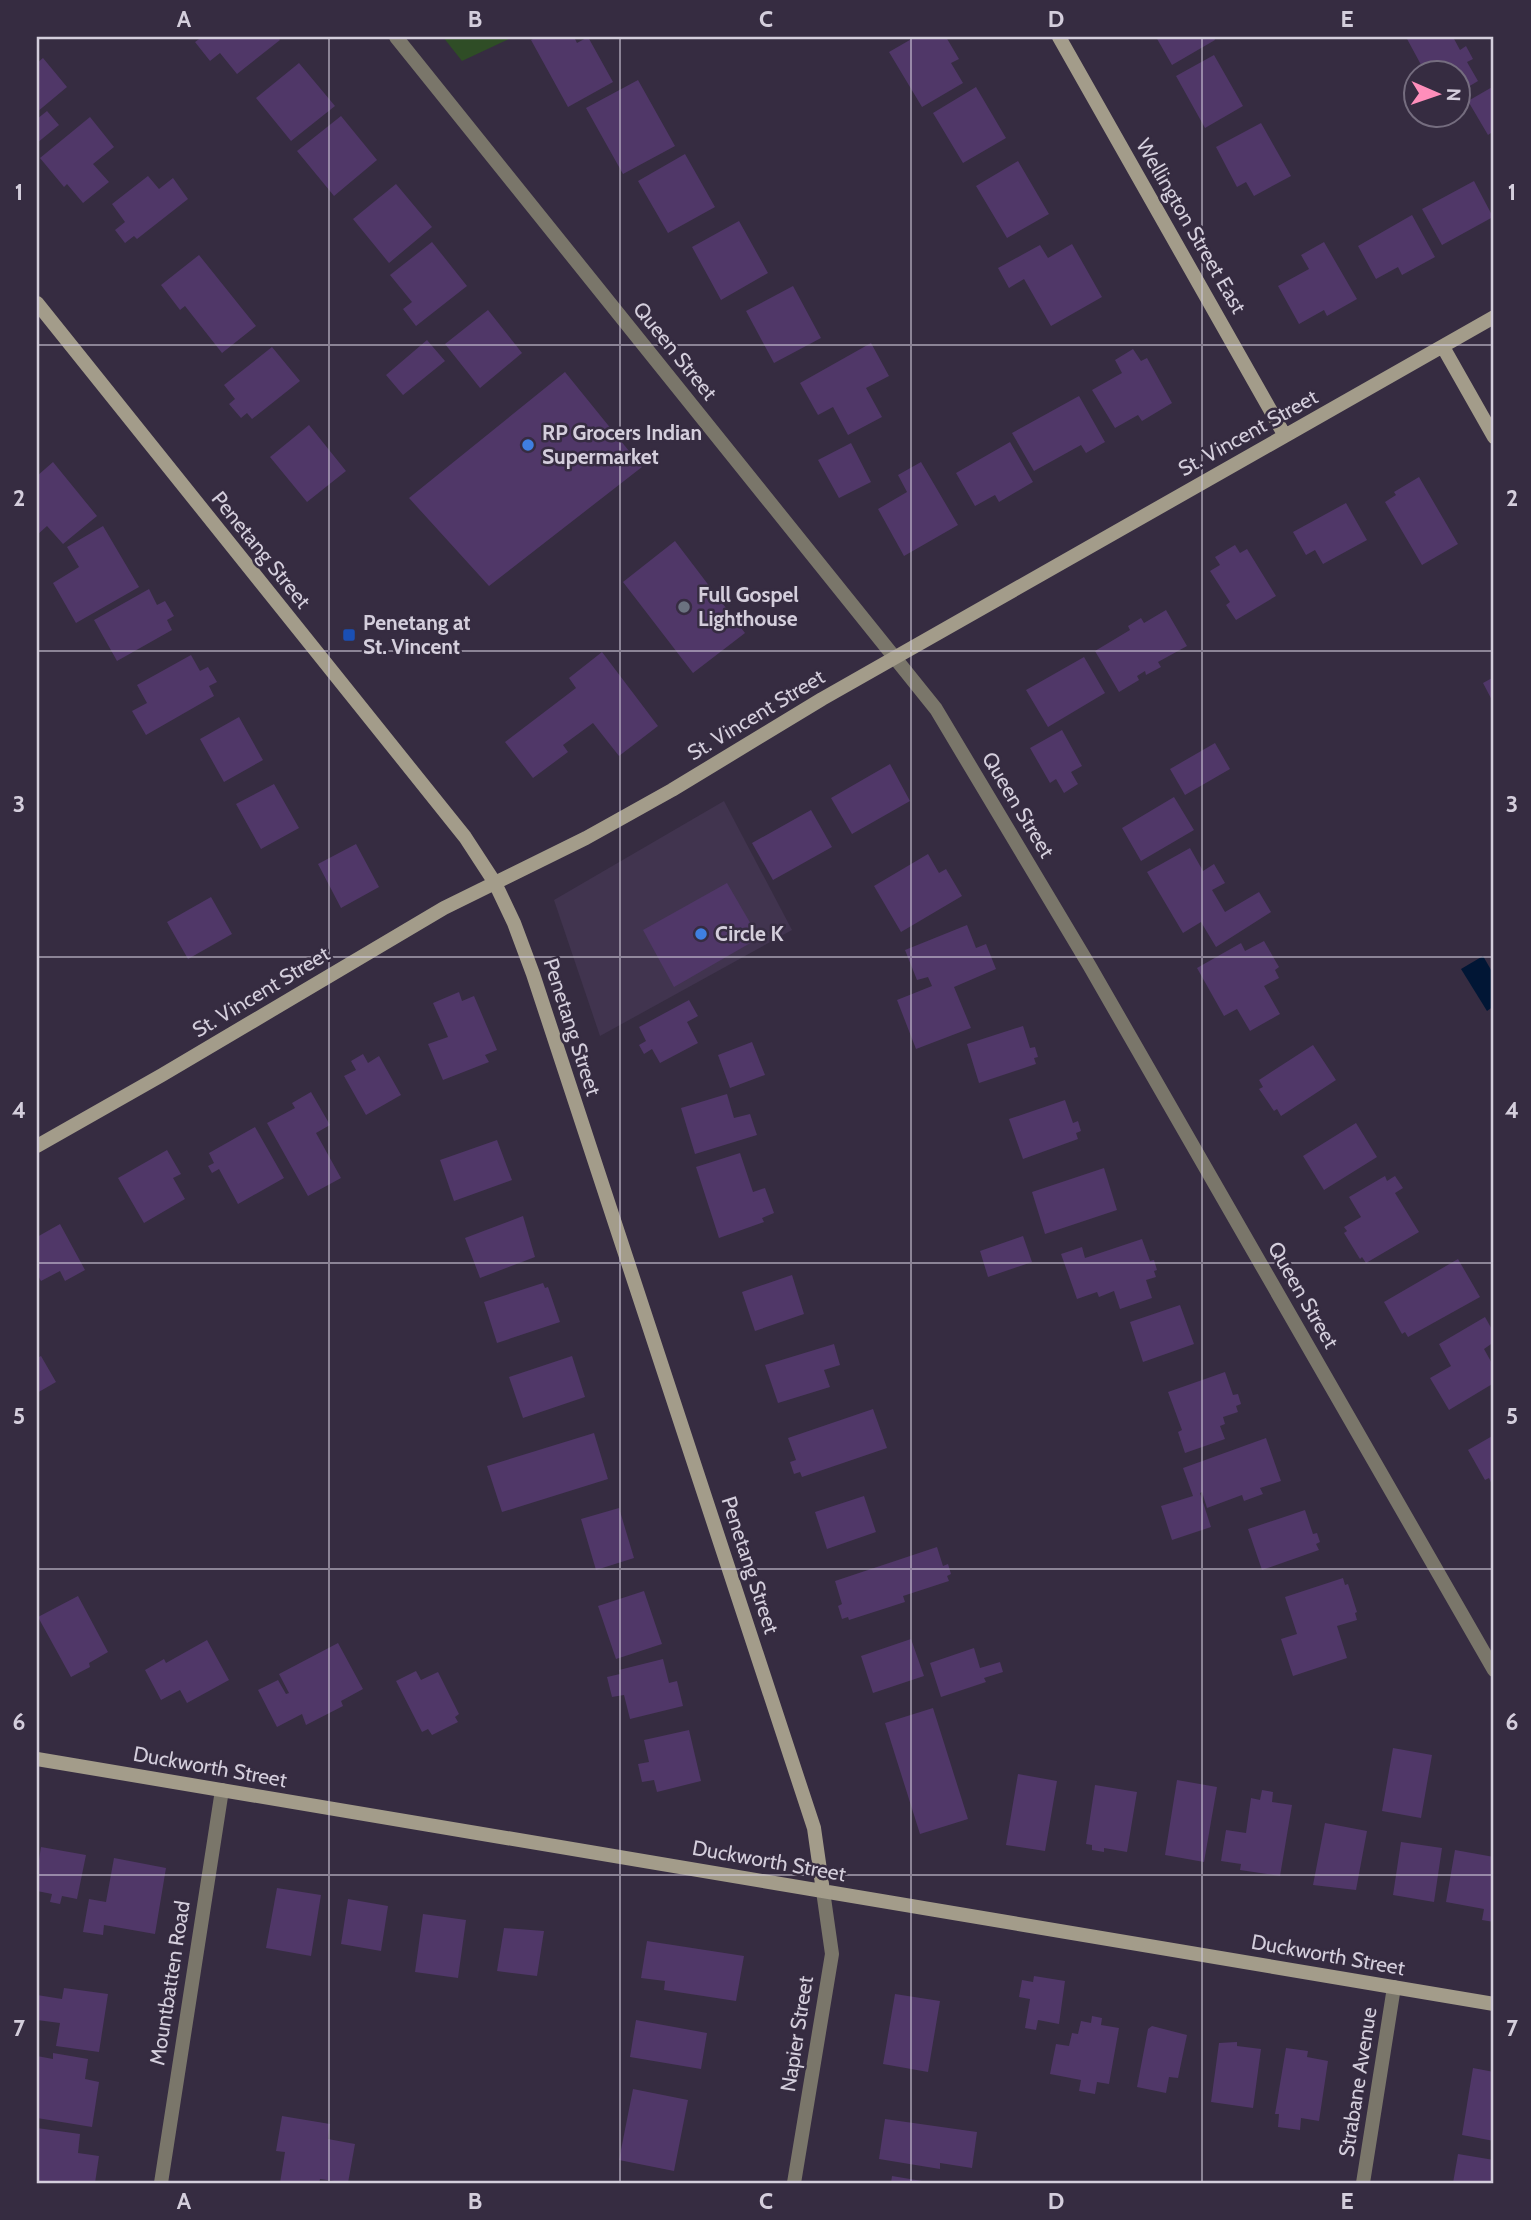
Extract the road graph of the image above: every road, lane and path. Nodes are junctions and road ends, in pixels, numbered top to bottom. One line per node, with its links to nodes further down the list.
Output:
1 (396, 37): 8 (street, Queen Street)
2 (1059, 37): 6 (main road, Wellington Street East)
3 (37, 303): 9 (main road, Penetang Street)
4 (1494, 317): 5 (main road, St. Vincent Street)
5 (1443, 347): 6 (main road, St. Vincent Street); 7 (main road)
6 (1285, 436): 8 (main road, St. Vincent Street)
7 (1494, 437)
8 (895, 658): 9 (main road, St. Vincent Street); 11 (street, Queen Street)
9 (495, 883): 10 (main road, St. Vincent Street); 14 (main road, Penetang Street)
10 (37, 1146)
11 (1494, 1670)
12 (37, 1759): 13 (main road, Duckworth Street)
13 (222, 1790): 14 (main road, Duckworth Street); 17 (street, Mountbatten Road)
14 (823, 1891): 15 (main road, Duckworth Street); 18 (street, Napier Street)
15 (1394, 1987): 16 (main road, Duckworth Street); 19 (street, Strabane Avenue)
16 (1494, 2004)
17 (161, 2183)
18 (794, 2183)
19 (1363, 2183)

